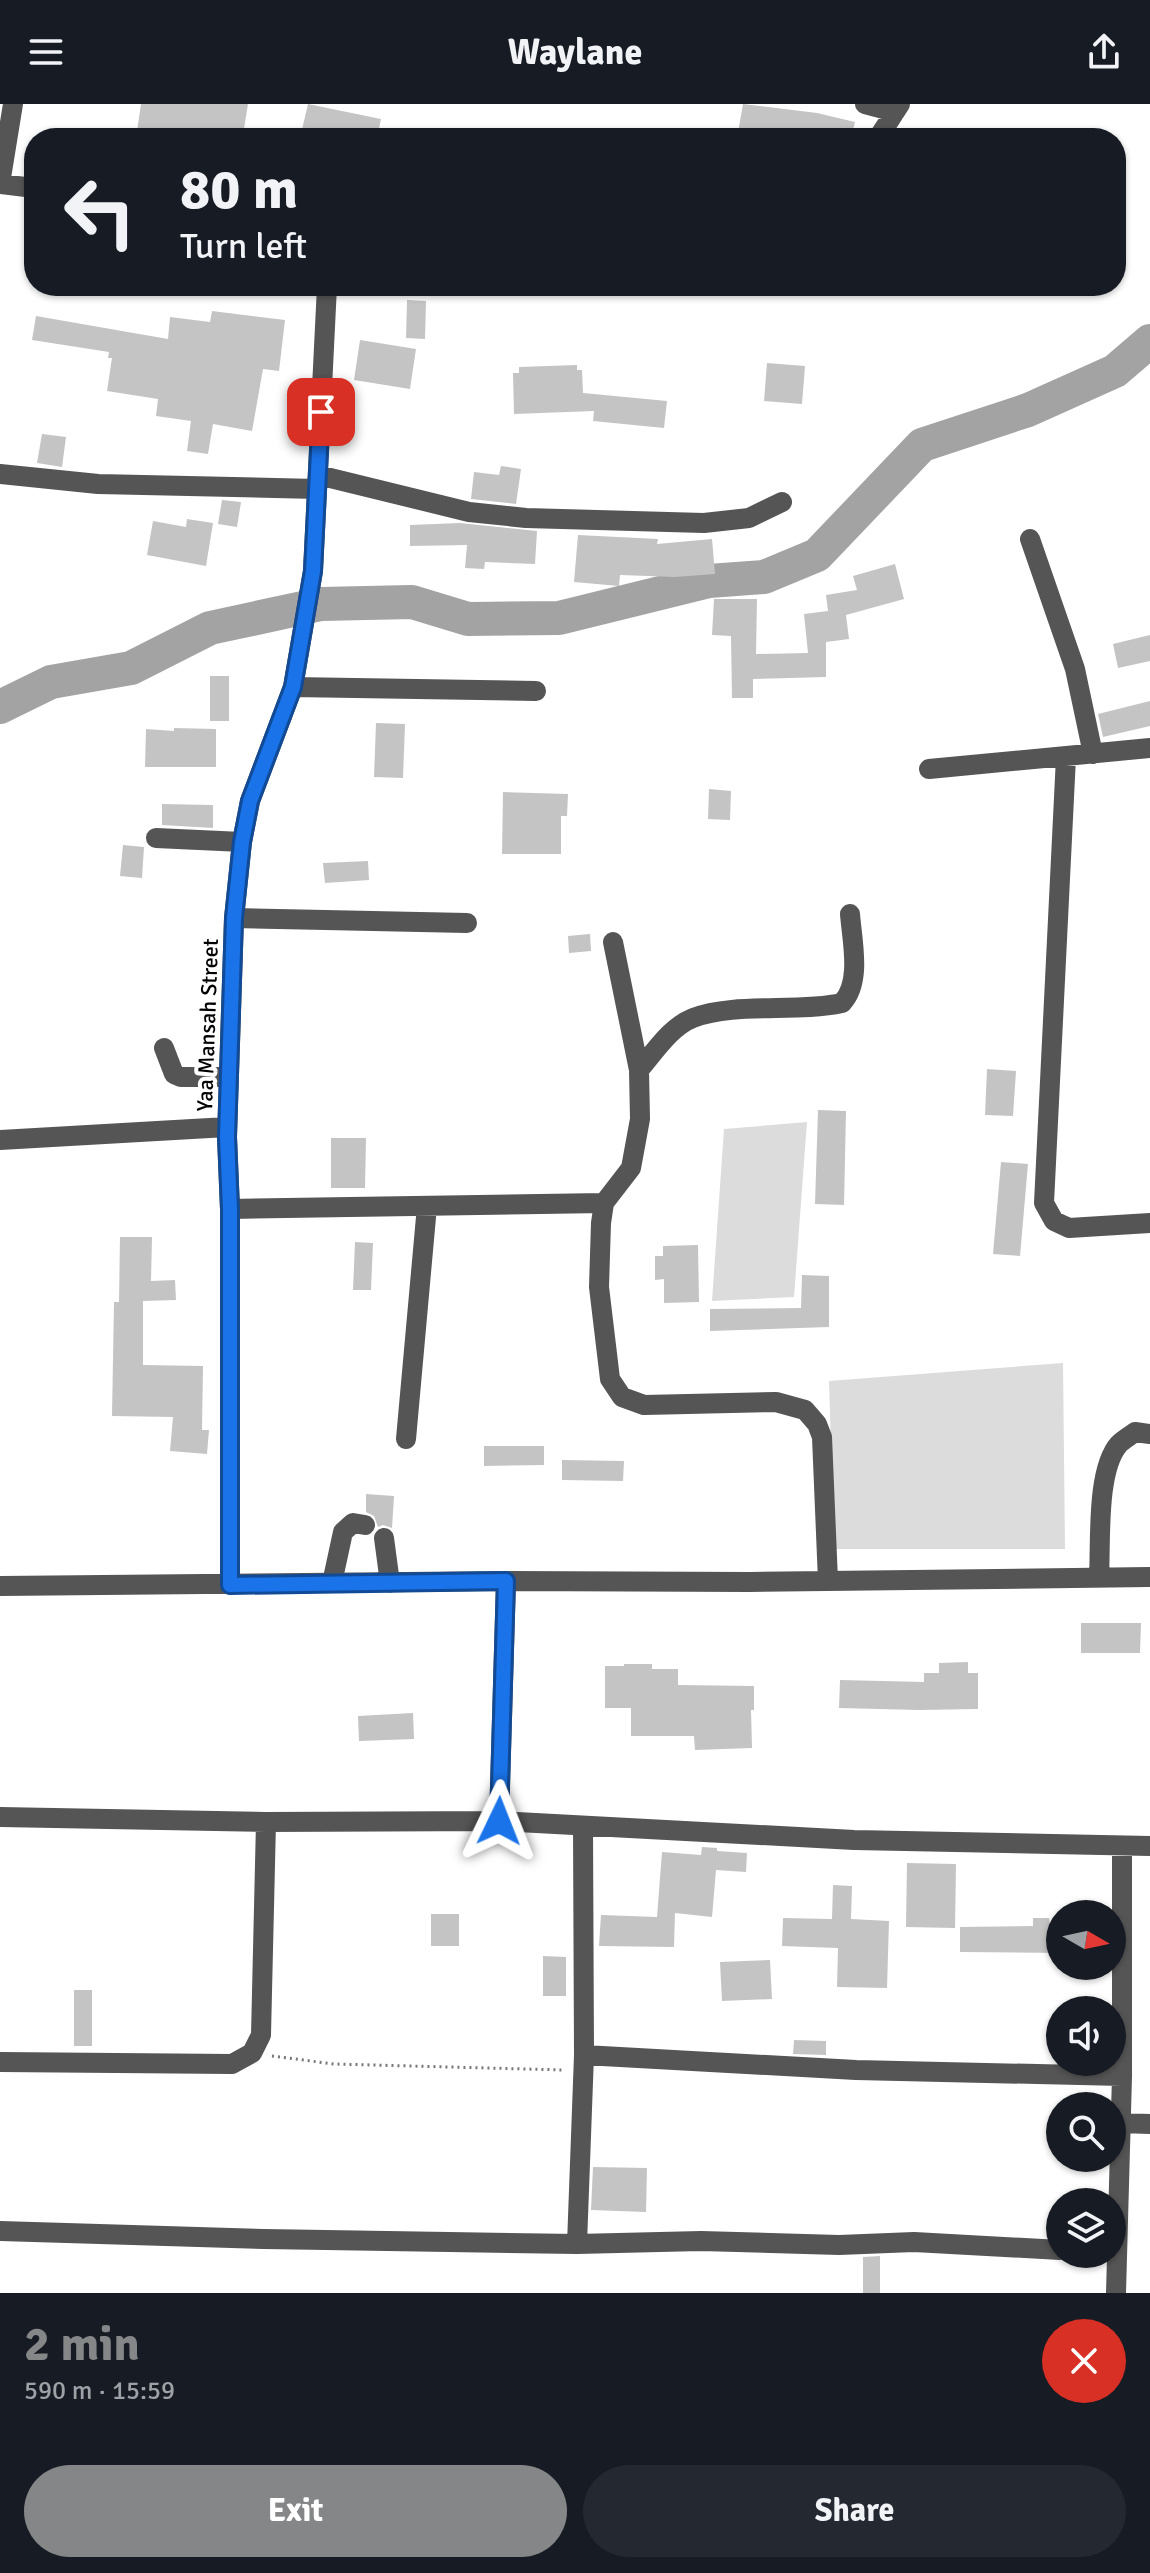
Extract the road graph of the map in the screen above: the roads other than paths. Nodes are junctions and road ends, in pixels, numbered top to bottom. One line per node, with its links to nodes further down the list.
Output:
1 (13, 104): 5 (street)
2 (865, 104): 3 (street)
3 (898, 108): 4 (street)
4 (885, 128)
5 (0, 184): 6 (street)
6 (24, 187)
7 (326, 296): 9 (street, Yaa Mansah Street)
8 (0, 474): 9 (street)
9 (317, 482): 10 (street); 12 (street, Yaa Mansah Street)
10 (782, 502)
11 (1030, 539): 15 (street)
12 (293, 687): 13 (street); 19 (street, Yaa Mansah Street)
13 (536, 691)
14 (1150, 748): 15 (street)
15 (1093, 754): 16 (street)
16 (1066, 757): 17 (street); 32 (street)
17 (929, 769)
18 (156, 838): 19 (street)
19 (242, 842): 21 (street, Yaa Mansah Street)
20 (850, 914): 25 (street)
21 (234, 918): 22 (street); 26 (street, Yaa Mansah Street)
22 (467, 923)
23 (613, 942): 25 (street)
24 (164, 1048): 26 (street)
25 (639, 1070): 29 (street)
26 (229, 1077): 27 (street, Yaa Mansah Street)
27 (227, 1127): 28 (street); 31 (street, Yaa Mansah Street)
28 (0, 1140)
29 (604, 1203): 30 (street); 40 (street)
30 (427, 1206): 31 (street); 34 (street)
31 (230, 1209): 43 (street, Yaa Mansah Street)
32 (1150, 1223)
33 (1150, 1434): 37 (street)
34 (406, 1439)
35 (365, 1525): 41 (street)
36 (384, 1538): 42 (street)
37 (1099, 1576): 38 (street); 40 (street)
38 (1150, 1577)
39 (506, 1581): 40 (street); 42 (street); 46 (street)
40 (828, 1581)
41 (332, 1583): 42 (street); 43 (street)
42 (390, 1583)
43 (230, 1585): 44 (street)
44 (0, 1586)
45 (0, 1817): 47 (street)
46 (499, 1821): 47 (street); 48 (street)
47 (266, 1822): 52 (street)
48 (583, 1828): 50 (street); 53 (street)
49 (1150, 1846): 50 (street)
50 (1122, 1847): 51 (street)
51 (1122, 1996)
52 (0, 2062)
53 (583, 2062): 54 (street); 60 (street)
54 (1046, 2074)
55 (1122, 2076): 56 (street)
56 (1122, 2092)
57 (1126, 2123): 58 (street)
58 (1150, 2124)
59 (0, 2231): 60 (street)
60 (577, 2244): 61 (street)
61 (1046, 2249)
62 (1113, 2268): 63 (street)
63 (1116, 2293)

